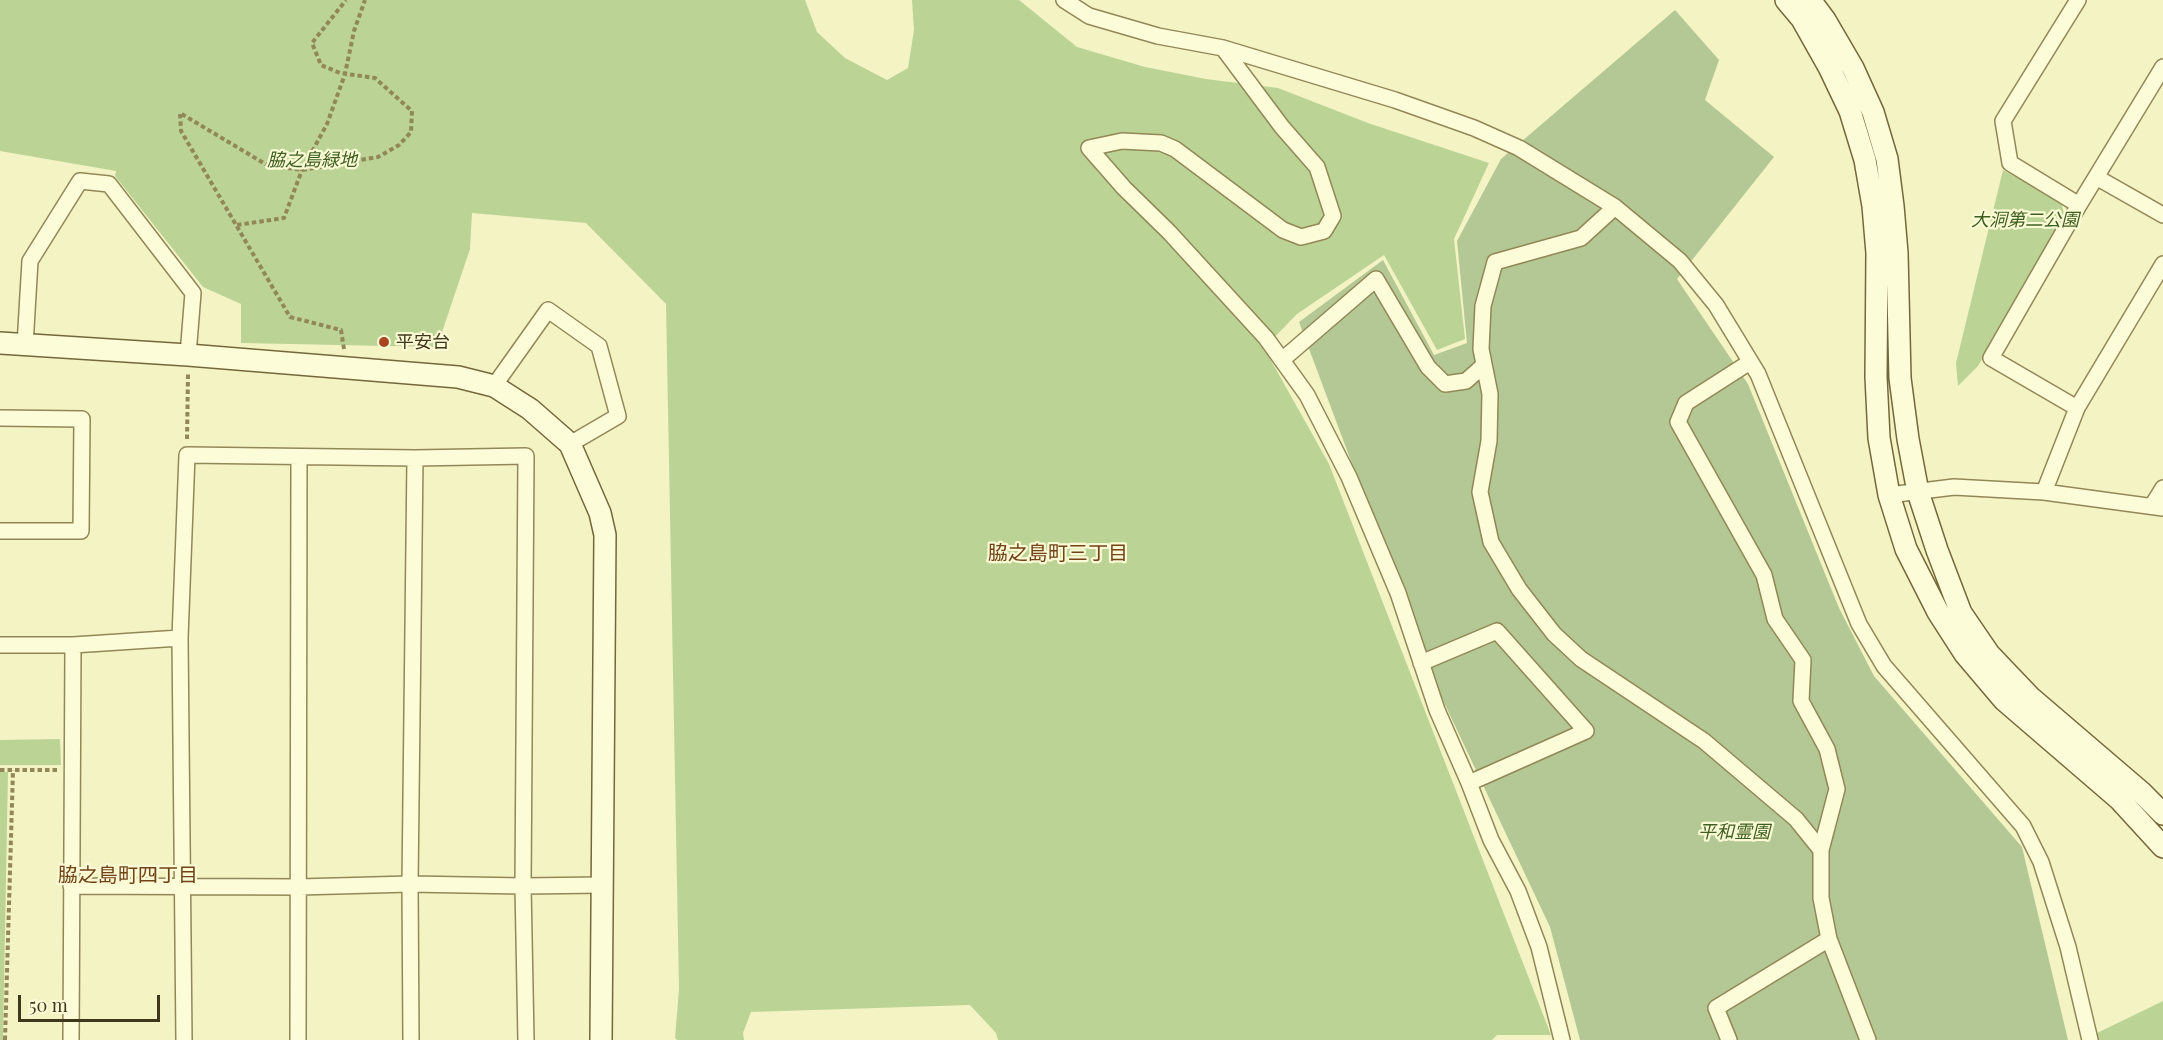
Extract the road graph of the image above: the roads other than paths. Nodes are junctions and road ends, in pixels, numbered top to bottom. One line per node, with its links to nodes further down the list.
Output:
1 (1064, 0): 5 (street)
2 (1786, 0): 27 (street)
3 (1810, 0): 25 (street)
4 (2078, 0): 8 (street)
5 (1223, 48): 9 (street); 15 (street)
6 (2163, 67): 7 (street)
7 (2096, 177): 8 (street); 10 (street)
8 (2079, 205): 19 (street)
9 (1615, 207): 16 (street); 17 (street)
10 (2163, 215)
11 (2163, 264): 19 (street)
12 (0, 343): 13 (street)
13 (25, 345): 14 (street); 14 (street)
14 (188, 355): 18 (street)
15 (1282, 360): 17 (street); 33 (street)
16 (1750, 362): 37 (street); 54 (street)
17 (1485, 365): 37 (street)
18 (494, 386): 21 (street); 21 (street)
19 (2077, 408): 26 (street)
20 (0, 418): 29 (street)
21 (570, 444): 39 (street)
22 (299, 457): 23 (street); 30 (street); 43 (street)
23 (415, 458): 38 (street); 42 (street)
24 (2163, 488): 28 (street)
25 (1918, 492): 26 (street); 27 (street); 35 (street)
26 (2044, 492): 28 (street)
27 (1889, 495): 36 (street)
28 (2157, 507)
29 (0, 531)
30 (180, 638): 32 (street); 41 (street)
31 (0, 645): 32 (street)
32 (73, 645): 40 (street)
33 (1421, 663): 34 (street); 34 (street)
34 (1469, 783): 51 (street)
35 (2163, 814)
36 (2163, 847)
37 (1821, 850): 44 (street)
38 (410, 884): 42 (street); 43 (street); 48 (street)
39 (603, 885): 42 (street); 50 (street)
40 (71, 886): 41 (street); 45 (street)
41 (184, 886): 43 (street); 46 (street)
42 (523, 886): 49 (street)
43 (299, 887): 47 (street)
44 (1829, 939): 52 (street); 53 (street)
45 (71, 1040)
46 (184, 1040)
47 (298, 1040)
48 (411, 1040)
49 (526, 1040)
50 (601, 1040)
51 (1562, 1040)
52 (1729, 1040)
53 (1868, 1040)
54 (2090, 1040)

